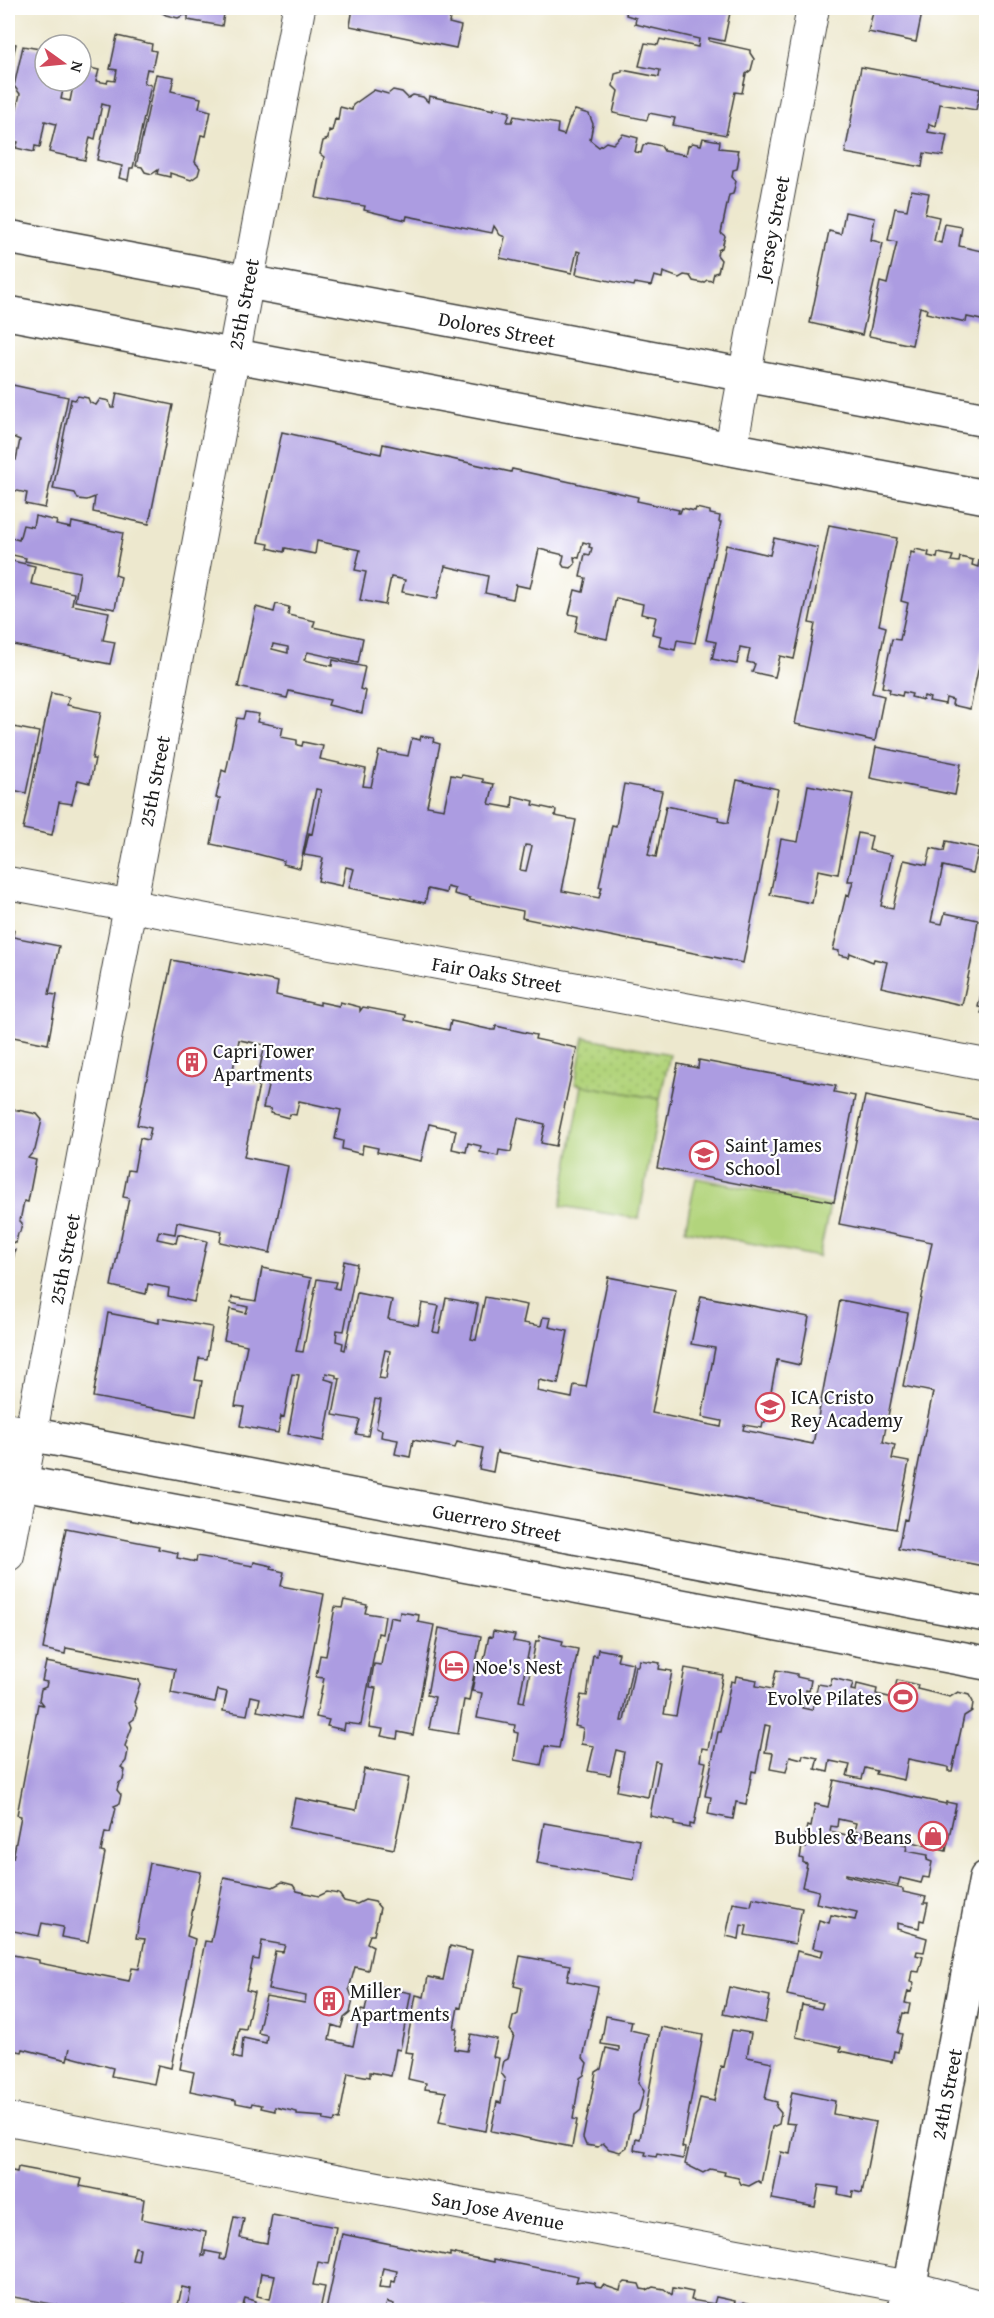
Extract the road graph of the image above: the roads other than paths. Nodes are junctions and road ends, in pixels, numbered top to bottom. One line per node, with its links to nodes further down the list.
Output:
1 (299, 8): 4 (street, 25th Street)
2 (813, 8): 7 (street, Jersey Street)
3 (8, 237): 4 (main road, Dolores Street)
4 (248, 282): 6 (street, 25th Street); 7 (main road, Dolores Street)
5 (8, 313): 6 (main road)
6 (234, 355): 9 (main road); 12 (street, 25th Street)
7 (744, 375): 8 (main road, Dolores Street); 9 (street, Jersey Street)
8 (987, 420)
9 (730, 448): 10 (main road)
10 (987, 496)
11 (8, 883): 12 (street, Fair Oaks Street)
12 (130, 906): 13 (street, Fair Oaks Street); 14 (street, 25th Street)
13 (987, 1065)
14 (19, 1432): 15 (street, 25th Street); 17 (main road, Guerrero Street)
15 (15, 1482): 16 (street, 25th Street); 18 (main road)
16 (8, 1555)
17 (987, 1615)
18 (987, 1663)
19 (987, 1878): 21 (main road, 24th Street)
20 (8, 2119): 21 (street, San Jose Avenue)
21 (907, 2299): 22 (street, San Jose Avenue)
22 (987, 2308)

